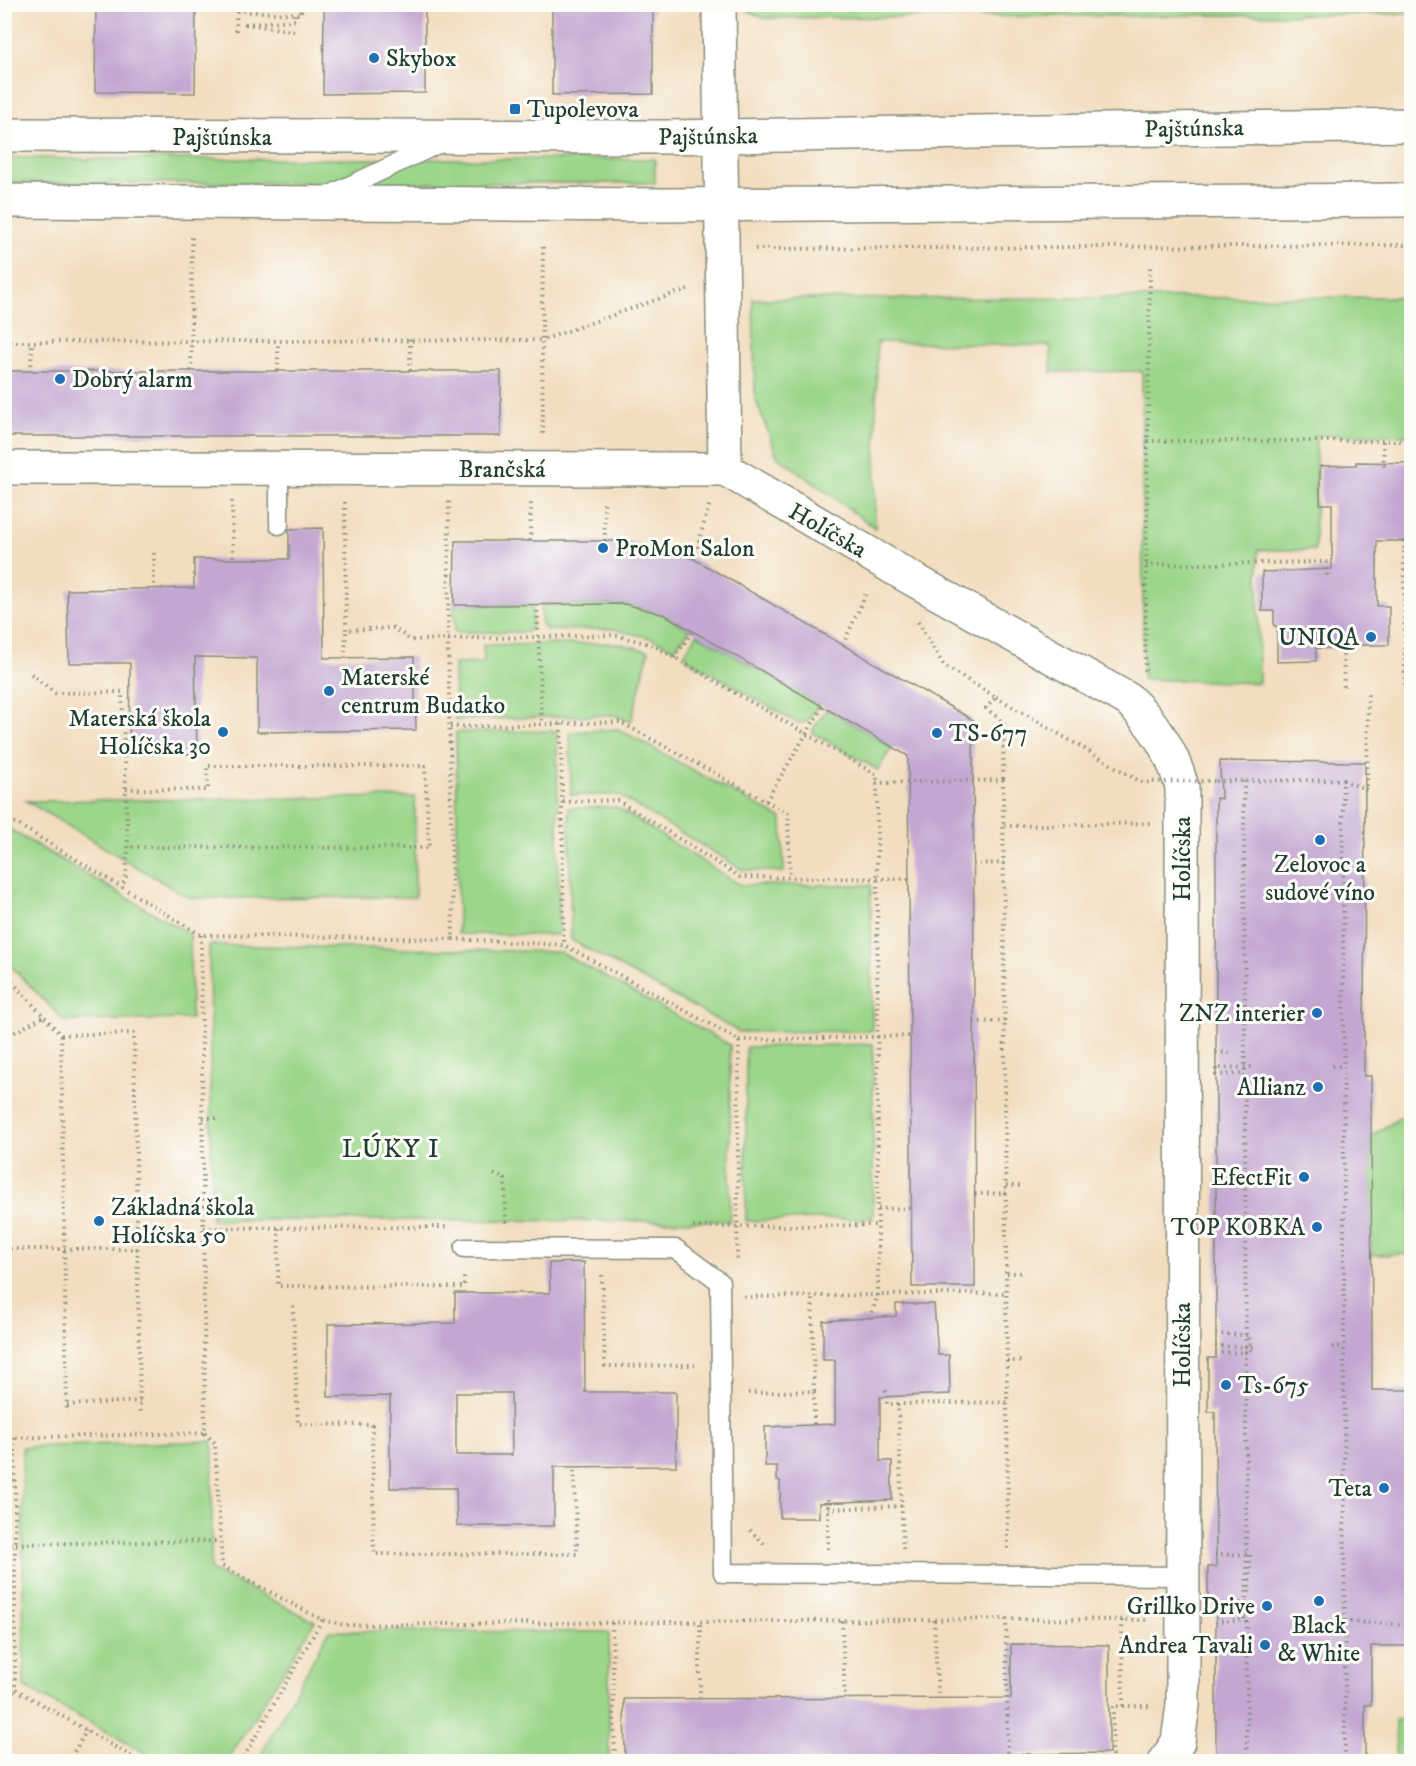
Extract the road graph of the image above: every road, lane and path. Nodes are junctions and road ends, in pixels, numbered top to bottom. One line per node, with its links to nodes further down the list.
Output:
1 (237, 4): 7 (path)
2 (301, 4): 8 (path)
3 (719, 4): 13 (main road)
4 (210, 5): 5 (path, bridge)
5 (289, 5): 6 (path, bridge)
6 (314, 5)
7 (237, 11): 8 (path); 9 (path)
8 (295, 14): 10 (path)
9 (236, 31)
10 (294, 31)
11 (1412, 124): 13 (main road, Pajštúnska)
12 (4, 135): 14 (main road, Pajštúnska)
13 (720, 136): 14 (main road, Pajštúnska); 19 (main road)
14 (453, 137): 18 (lane)
15 (1412, 200): 19 (main road)
16 (4, 201): 17 (main road)
17 (191, 202): 18 (main road); 29 (path)
18 (313, 203): 19 (main road)
19 (720, 204): 43 (main road)
20 (1412, 245): 22 (path)
21 (543, 247): 26 (path)
22 (745, 249)
23 (1150, 265): 35 (path)
24 (696, 285): 26 (path)
25 (410, 339): 26 (path); 30 (path); 34 (path)
26 (542, 340): 38 (path)
27 (4, 342): 28 (path)
28 (32, 342): 29 (path); 31 (path)
29 (192, 342): 30 (path); 32 (path)
30 (278, 342): 33 (path)
31 (31, 371)
32 (191, 371)
33 (278, 371)
34 (410, 371)
35 (1147, 441): 36 (path); 57 (path)
36 (1383, 441): 37 (path); 42 (path)
37 (1412, 441)
38 (543, 447)
39 (4, 468): 40 (main road, Brančská)
40 (279, 469): 41 (main road, Brančská); 48 (lane)
41 (450, 470): 43 (main road, Brančská); 66 (path)
42 (1384, 470)
43 (718, 484): 56 (path); 141 (main road, Holíčska)
44 (232, 492): 55 (path)
45 (345, 492): 63 (path)
46 (531, 492): 49 (path)
47 (604, 500): 50 (path)
48 (279, 525)
49 (530, 541)
50 (604, 541)
51 (1404, 541): 52 (path)
52 (1404, 551): 53 (path); 75 (path)
53 (1412, 551)
54 (154, 553): 60 (path)
55 (233, 559)
56 (694, 559)
57 (1146, 565): 58 (path); 72 (path)
58 (1327, 576)
59 (871, 582): 67 (path)
60 (154, 589)
61 (537, 605): 65 (path)
62 (916, 618): 76 (path)
63 (346, 630): 66 (path); 69 (path)
64 (693, 631): 70 (path)
65 (538, 637): 66 (path); 70 (path); 78 (path)
66 (448, 638): 80 (path)
67 (843, 645)
68 (1343, 649): 73 (path)
69 (345, 658)
70 (674, 658): 81 (path)
71 (31, 674): 86 (path)
72 (1145, 675)
73 (1344, 691)
74 (1368, 691): 83 (path)
75 (1405, 691)
76 (996, 697): 82 (path); 84 (path, bridge)
77 (823, 706): 81 (path)
78 (542, 724): 79 (path); 80 (path)
79 (561, 724): 87 (path); 88 (path)
80 (450, 727): 100 (path)
81 (805, 734): 85 (path); 87 (path)
82 (1003, 780): 85 (path); 91 (path)
83 (1343, 780): 84 (path); 112 (path)
84 (1244, 781): 114 (path)
85 (876, 783): 96 (path)
86 (126, 789): 92 (path); 92 (path)
87 (766, 801): 95 (path)
88 (563, 802): 95 (path); 101 (path)
89 (4, 816): 98 (path)
90 (1155, 823): 91 (path)
91 (1004, 826): 93 (path)
92 (128, 847): 98 (path)
93 (1004, 863): 94 (path); 104 (path)
94 (974, 864)
95 (790, 878): 96 (path)
96 (876, 878): 97 (path); 108 (path)
97 (909, 879)
98 (122, 888): 99 (path)
99 (201, 935): 100 (path); 116 (path)
100 (453, 939): 101 (path)
101 (564, 945): 110 (path)
102 (4, 973): 103 (path)
103 (44, 1016): 106 (path); 109 (path)
104 (1005, 1021): 105 (path); 119 (path)
105 (974, 1022)
106 (61, 1035): 130 (path); 131 (path)
107 (910, 1036): 108 (path)
108 (878, 1037): 110 (path); 124 (path)
109 (4, 1038)
110 (739, 1040): 134 (path)
111 (1332, 1066): 112 (path)
112 (1344, 1066): 145 (path)
113 (1253, 1067): 114 (path)
114 (1245, 1068): 115 (path); 142 (path)
115 (1241, 1074)
116 (203, 1118): 117 (path); 158 (path)
117 (219, 1118)
118 (494, 1174): 125 (path)
119 (1006, 1186): 120 (path); 121 (path)
120 (1021, 1186)
121 (1006, 1193): 122 (path); 132 (path)
122 (975, 1194)
123 (912, 1208): 124 (path)
124 (878, 1209): 136 (path)
125 (507, 1226)
126 (279, 1228): 127 (path)
127 (464, 1248): 128 (lane)
128 (601, 1248): 148 (lane); 148 (path)
129 (4, 1249): 130 (path)
130 (64, 1249): 131 (path); 154 (path)
131 (137, 1249): 151 (path)
132 (1007, 1273): 133 (path); 135 (path)
133 (1022, 1273)
134 (737, 1274)
135 (1007, 1293): 136 (path); 146 (path)
136 (878, 1295): 137 (path); 140 (path)
137 (812, 1296): 138 (path); 150 (path)
138 (738, 1297)
139 (293, 1306): 161 (path)
140 (870, 1318)
141 (1182, 1334): 142 (path); 175 (main road, Holíčska)
142 (1246, 1347): 143 (path); 176 (path)
143 (1253, 1347)
144 (1332, 1347): 145 (path)
145 (1344, 1347): 190 (path)
146 (1007, 1361): 147 (path); 152 (path)
147 (1022, 1361)
148 (722, 1364): 150 (path); 175 (lane)
149 (886, 1390): 153 (path)
150 (814, 1391): 157 (path)
151 (140, 1401): 154 (path); 156 (path)
152 (1008, 1402): 153 (path); 172 (path)
153 (898, 1404): 165 (path)
154 (67, 1405): 155 (path)
155 (67, 1413)
156 (140, 1415)
157 (814, 1424)
158 (205, 1433): 159 (path); 168 (path)
159 (15, 1437): 160 (path); 162 (path)
160 (4, 1438)
161 (574, 1471)
162 (15, 1482): 163 (path); 170 (path)
163 (4, 1483)
164 (828, 1496): 166 (path)
165 (902, 1506): 166 (path); 174 (path)
166 (828, 1509): 173 (path)
167 (747, 1526): 171 (path)
168 (220, 1541): 170 (path); 181 (path)
169 (4, 1544): 170 (path)
170 (15, 1545): 179 (path)
171 (767, 1548)
172 (1008, 1553)
173 (828, 1556)
174 (903, 1556)
175 (1182, 1566): 177 (path); 208 (main road, Holíčska)
176 (1247, 1603): 177 (path); 187 (path)
177 (1244, 1609): 186 (path)
178 (4, 1614): 179 (path)
179 (15, 1614): 194 (path)
180 (1006, 1619): 182 (path); 183 (path); 206 (path)
181 (322, 1620): 192 (path); 204 (path)
182 (934, 1620): 185 (path); 197 (path)
183 (1122, 1620): 184 (path); 198 (path)
184 (1159, 1620)
185 (842, 1621): 191 (path); 196 (path)
186 (1206, 1621)
187 (1247, 1621): 188 (path); 209 (path)
188 (1254, 1621)
189 (1332, 1621): 190 (path)
190 (1344, 1621): 193 (path); 210 (path)
191 (700, 1622): 192 (path); 195 (path)
192 (612, 1623): 205 (path)
193 (1412, 1625)
194 (15, 1689): 200 (path); 201 (path)
195 (700, 1698)
196 (845, 1698)
197 (938, 1698)
198 (1123, 1706): 199 (path); 207 (path)
199 (1133, 1706)
200 (4, 1708)
201 (87, 1730): 202 (path); 203 (path)
202 (68, 1761)
203 (141, 1761)
204 (241, 1761)
205 (615, 1761)
206 (1008, 1761)
207 (1112, 1761)
208 (1165, 1761)
209 (1247, 1761)
210 (1345, 1761)

